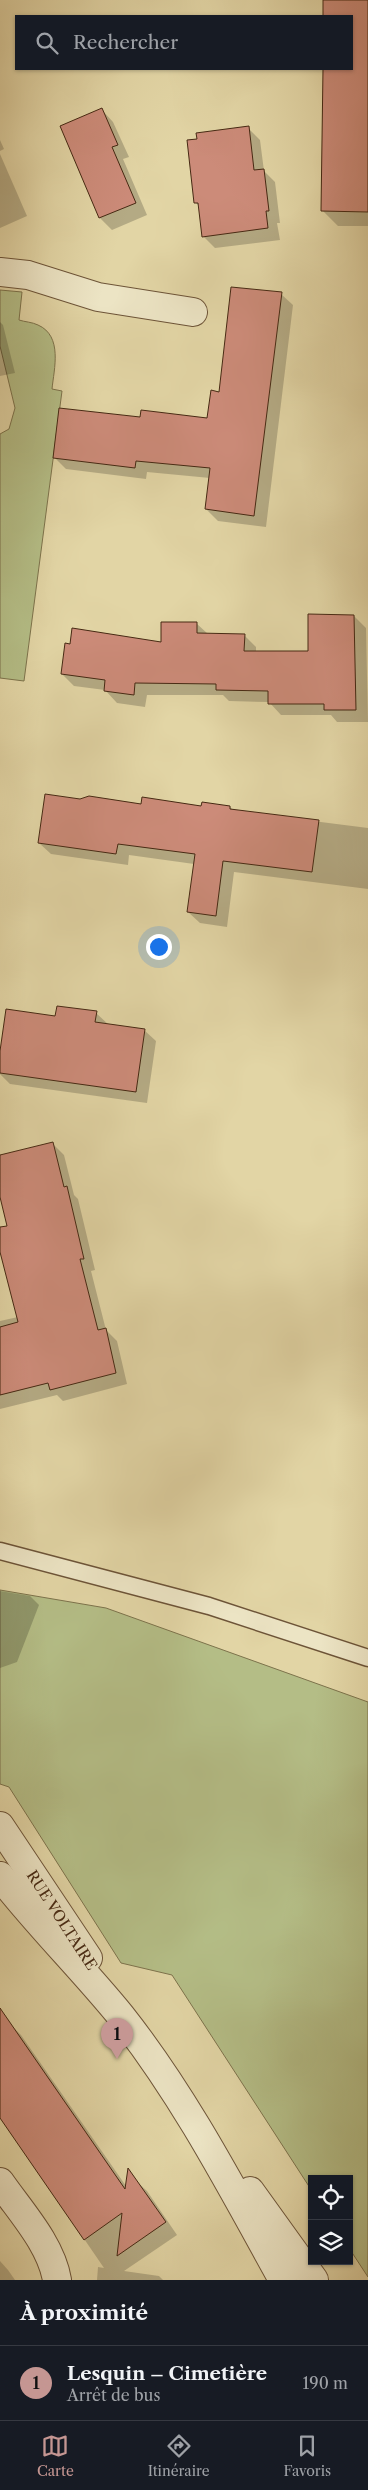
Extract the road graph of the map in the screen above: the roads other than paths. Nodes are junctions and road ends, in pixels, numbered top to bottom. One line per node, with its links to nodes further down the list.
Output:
1 (0, 272): 2 (street)
2 (193, 312)
3 (0, 1551): 4 (lane)
4 (368, 1658)
5 (0, 1826): 7 (street, RUE VOLTAIRE)
6 (0, 1876): 7 (street, RUE VOLTAIRE)
7 (121, 2016): 8 (street, RUE VOLTAIRE)
8 (190, 2116): 11 (street, RUE VOLTAIRE); 12 (street, RUE VOLTAIRE)
9 (0, 2182): 10 (street)
10 (56, 2280)
11 (283, 2280)
12 (314, 2280)

